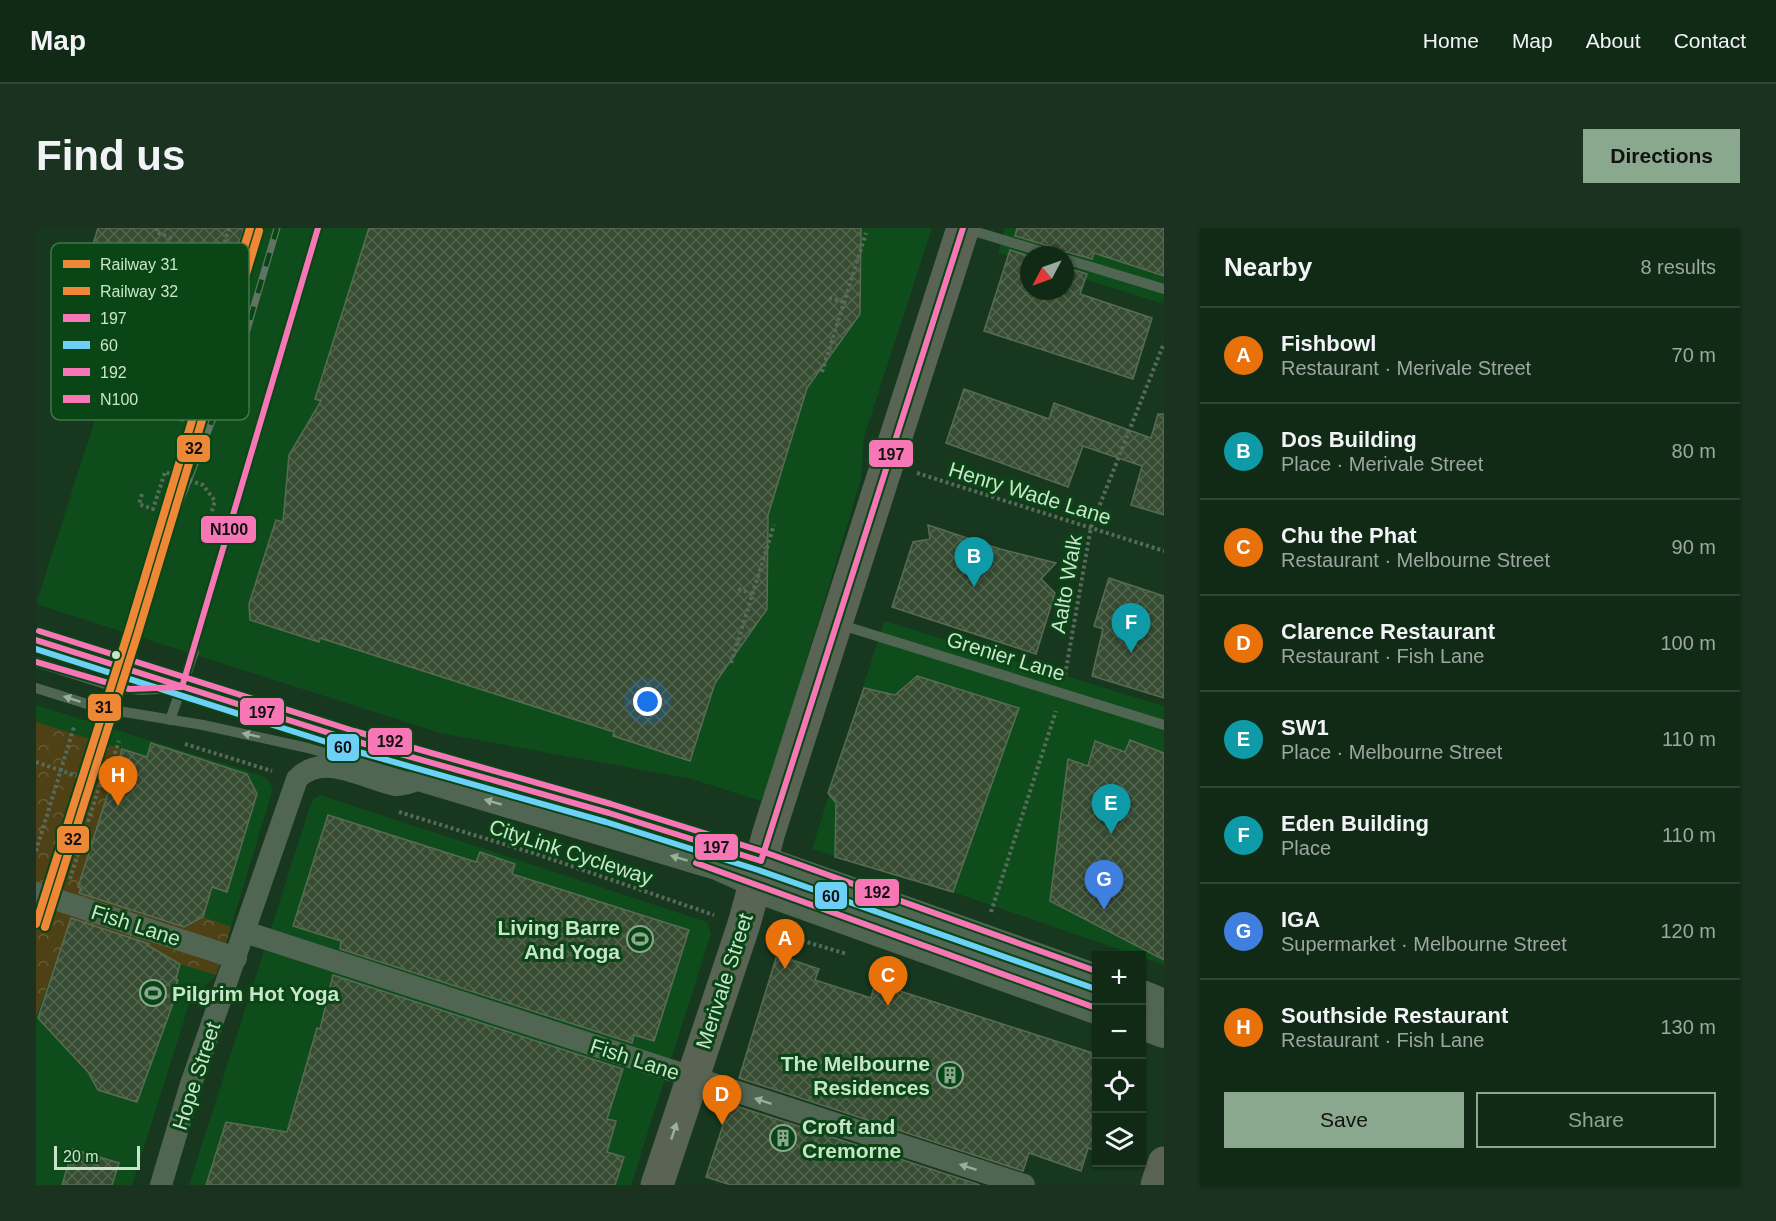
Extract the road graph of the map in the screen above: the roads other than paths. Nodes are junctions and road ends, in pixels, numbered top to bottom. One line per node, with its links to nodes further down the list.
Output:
1 (963, 228): 2 (lane); 5 (main road, Merivale Street)
2 (1023, 246)
3 (1074, 262): 4 (lane)
4 (1164, 289)
5 (837, 623): 12 (lane, Grenier Lane); 14 (main road, Merivale Street)
6 (36, 640): 10 (lane)
7 (194, 652): 10 (lane)
8 (36, 662): 10 (lane)
9 (36, 687): 11 (lane, one-way to 9)
10 (182, 687): 11 (lane); 14 (lane)
11 (170, 720): 13 (lane, one-way to 11)
12 (1164, 726)
13 (418, 780): 14 (street, one-way to 13); 16 (street, Hope Street)
14 (757, 874): 18 (main road); 21 (main road); 24 (main road, Merivale Street)
15 (36, 893): 17 (street, Fish Lane)
16 (245, 932): 17 (street, Hope Street); 24 (street, Fish Lane)
17 (236, 958): 26 (street, Hope Street)
18 (1092, 978)
19 (1146, 998): 20 (main road)
20 (1164, 1005)
21 (1092, 1006)
22 (1146, 1025): 23 (main road)
23 (1164, 1032)
24 (692, 1077): 27 (main road, Merivale Street, one-way to 24); 28 (street, Fish Lane, one-way to 24)
25 (1164, 1163): 29 (main road)
26 (160, 1185)
27 (657, 1185)
28 (1024, 1185)
29 (1157, 1185)

